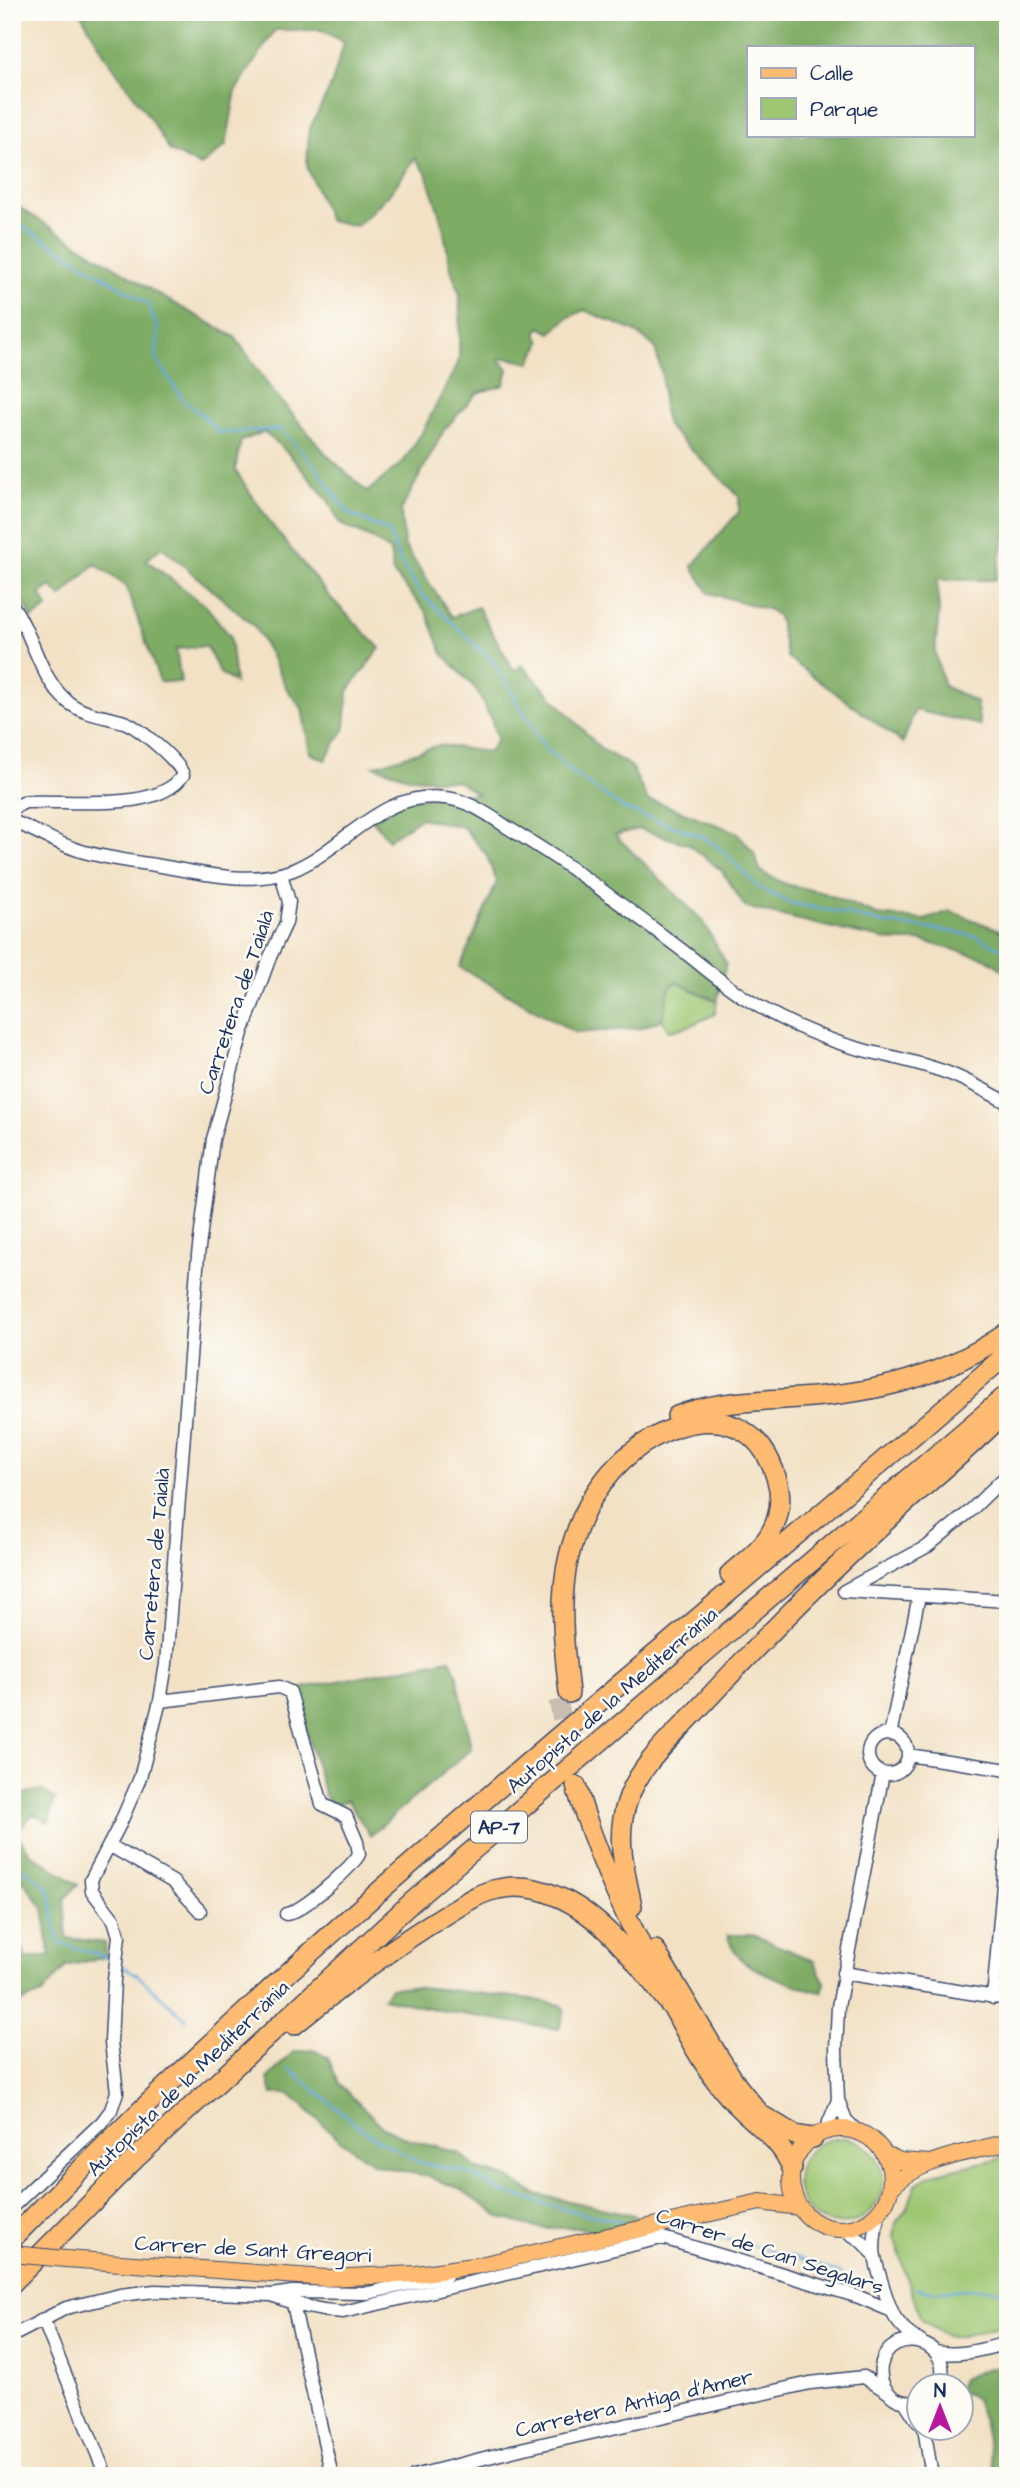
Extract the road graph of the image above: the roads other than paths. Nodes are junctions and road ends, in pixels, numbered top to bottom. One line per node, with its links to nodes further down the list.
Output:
1 (12, 605): 2 (street)
2 (14, 805): 3 (street)
3 (16, 823): 4 (street)
4 (281, 874): 5 (street); 14 (street, Carretera de Taialà)
5 (1008, 1103)
6 (1008, 1332): 13 (highway)
7 (1008, 1353): 13 (highway, Autopista de la Mediterrània / AP-7)
8 (1008, 1394): 28 (highway, Autopista de la Mediterrània / AP-7)
9 (1008, 1409): 21 (highway)
10 (1008, 1474): 11 (street)
11 (919, 1596): 12 (street); 15 (street)
12 (1008, 1601)
13 (619, 1683): 44 (highway, Autopista de la Mediterrània / AP-7)
14 (160, 1701): 20 (street, Carretera de Taialà); 23 (street)
15 (890, 1735): 16 (street); 18 (street)
16 (908, 1755): 17 (street); 18 (street)
17 (1008, 1770)
18 (883, 1773): 24 (street)
19 (1008, 1829): 25 (street)
20 (109, 1844): 22 (street); 38 (street, Carretera de Taialà)
21 (632, 1906): 27 (highway); 31 (highway)
22 (201, 1911)
23 (286, 1914)
24 (843, 1973): 25 (street); 29 (street)
25 (993, 1998): 26 (street)
26 (1008, 1999)
27 (674, 2010): 28 (highway); 35 (highway)
28 (224, 2075): 48 (highway, Autopista de la Mediterrània / AP-7)
29 (838, 2100): 30 (street); 31 (street)
30 (858, 2132): 31 (main road); 33 (main road)
31 (819, 2135): 35 (main road)
32 (1008, 2142): 34 (main road)
33 (885, 2154): 34 (main road); 36 (main road)
34 (930, 2163): 36 (main road)
35 (791, 2171): 37 (main road, Carrer de Sant Gregori); 39 (main road)
36 (890, 2189): 40 (main road)
37 (760, 2202): 39 (main road, Carrer de Sant Gregori); 41 (main road, Carrer de Sant Gregori)
38 (12, 2207)
39 (799, 2207): 42 (main road)
40 (879, 2212): 42 (main road); 46 (street)
41 (637, 2229): 43 (street, Carrer de Can Segalars); 47 (main road, Carrer de Sant Gregori)
42 (843, 2229): 46 (street)
43 (662, 2238): 49 (street); 50 (street, Carrer de Can Segalars)
44 (12, 2239)
45 (12, 2254): 47 (main road, Carrer de Sant Gregori, bridge)
46 (874, 2254): 50 (street)
47 (480, 2265): 49 (street, Carrer de Sant Gregori)
48 (12, 2283)
49 (293, 2298): 51 (street); 66 (street)
50 (893, 2314): 53 (street); 55 (street)
51 (43, 2319): 52 (street); 65 (street)
52 (12, 2336)
53 (921, 2343): 55 (street); 57 (street)
54 (1008, 2343): 56 (street)
55 (892, 2348): 58 (street)
56 (974, 2351): 57 (street); 60 (street)
57 (935, 2352): 59 (street)
58 (883, 2361): 61 (street); 62 (street)
59 (941, 2372)
60 (946, 2372)
61 (864, 2377): 62 (street); 67 (street, Carretera Antiga d'Amer)
62 (889, 2393): 63 (street)
63 (904, 2401)
64 (926, 2442): 68 (street)
65 (106, 2476)
66 (332, 2476)
67 (414, 2476)
68 (932, 2476)

